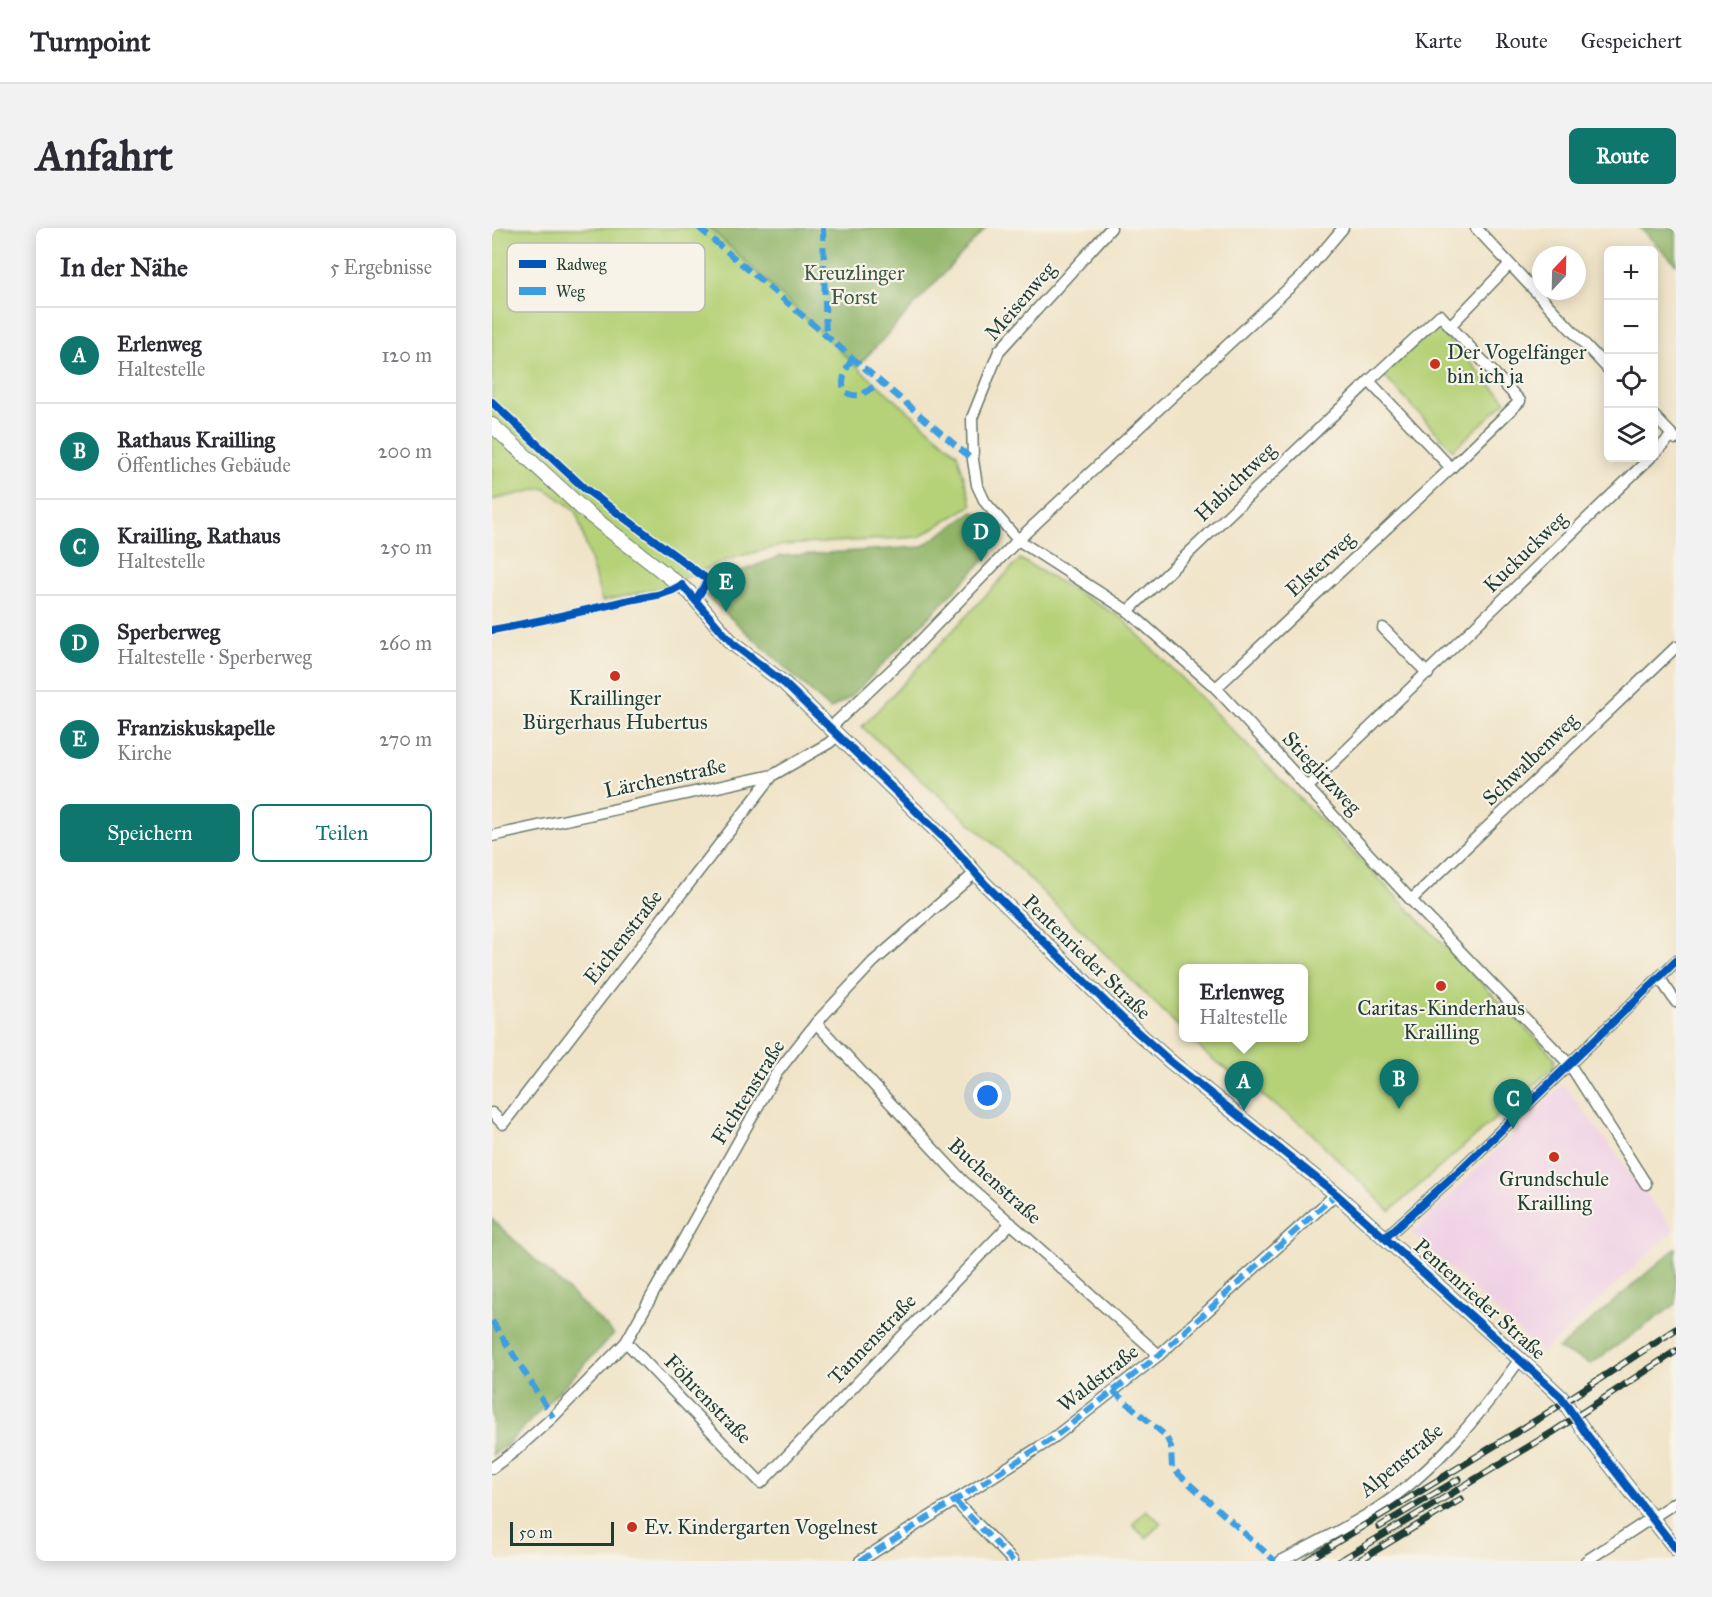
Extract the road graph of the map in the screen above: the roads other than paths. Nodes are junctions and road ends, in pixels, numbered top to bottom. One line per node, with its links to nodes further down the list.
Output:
1 (1111, 228): 14 (street, Meisenweg)
2 (1343, 228): 14 (street, Lärchenstraße)
3 (1476, 228): 4 (street)
4 (1509, 265): 5 (street); 6 (street)
5 (1450, 326): 7 (street, Habichtweg); 13 (street, Elsterweg)
6 (1604, 365)
7 (1369, 381): 13 (street); 15 (street, Habichtweg)
8 (1658, 421): 10 (street)
9 (492, 425): 20 (street, Pentenrieder Straße)
10 (1674, 437): 11 (street)
11 (1658, 450)
12 (1646, 462): 18 (street, Kuckuckweg)
13 (1451, 468): 19 (street, Elsterweg)
14 (1018, 540): 15 (street, Stieglitzweg); 20 (street, Lärchenstraße)
15 (1128, 611): 19 (street, Stieglitzweg)
16 (1383, 628): 18 (street)
17 (1676, 646): 25 (street, Schwalbenweg)
18 (1428, 674): 22 (street, Kuckuckweg)
19 (1216, 688): 22 (street, Stieglitzweg)
20 (834, 732): 21 (street, Lärchenstraße); 24 (street, Pentenrieder Straße)
21 (773, 775): 23 (street, Lärchenstraße); 31 (street, Eichenstraße)
22 (1309, 786): 25 (street, Stieglitzweg)
23 (492, 836)
24 (975, 873): 29 (street, Fichtenstraße); 33 (street, Pentenrieder Straße)
25 (1411, 900): 30 (street, Stieglitzweg)
26 (1676, 961): 27 (street)
27 (1659, 977): 28 (street); 30 (street)
28 (1676, 1002)
29 (816, 1023): 34 (street, Buchenstraße); 36 (street, Fichtenstraße)
30 (1570, 1065): 32 (street, Stieglitzweg); 35 (street)
31 (492, 1113)
32 (1646, 1184)
33 (1336, 1194): 35 (street, Pentenrieder Straße); 37 (street, Waldstraße)
34 (1011, 1223): 37 (street, Buchenstraße); 40 (street, Tannenstraße)
35 (1385, 1238): 38 (street, Pentenrieder Straße)
36 (626, 1342): 39 (street, Fichtenstraße); 40 (street, Föhrenstraße)
37 (1159, 1355): 41 (street, Waldstraße)
38 (1520, 1359): 43 (street, Pentenrieder Straße); 47 (street, Alpenstraße)
39 (492, 1468)
40 (761, 1483)
41 (956, 1502): 45 (street, Waldstraße); 46 (street)
42 (1676, 1502): 43 (street)
43 (1652, 1517): 44 (street, Pentenrieder Straße); 48 (street)
44 (1676, 1549)
45 (860, 1561)
46 (1013, 1561)
47 (1281, 1561)
48 (1586, 1561)

